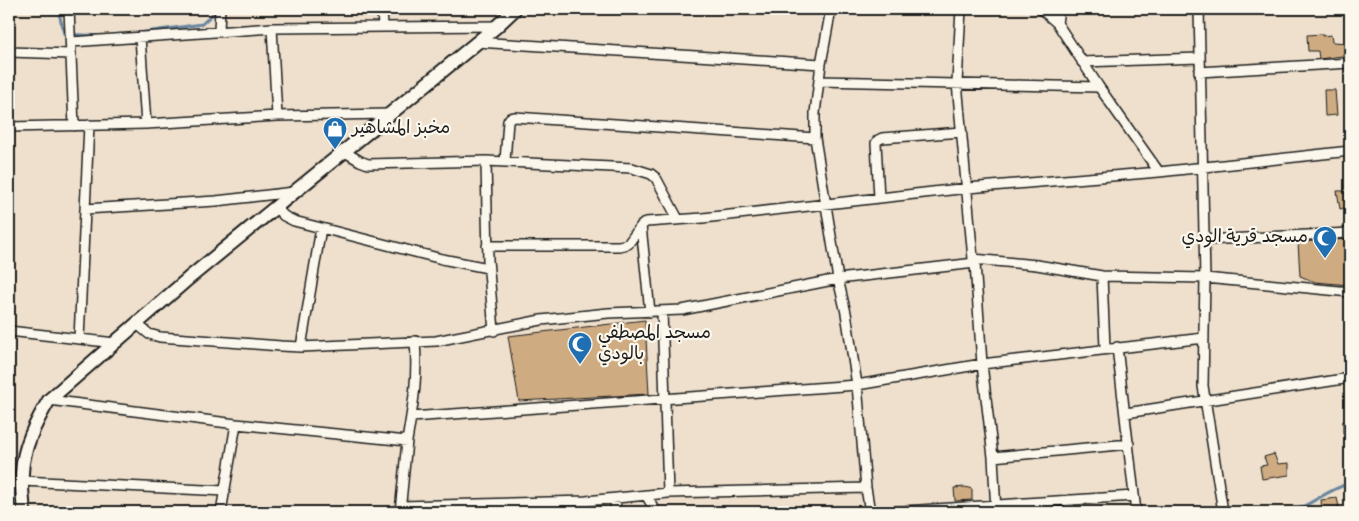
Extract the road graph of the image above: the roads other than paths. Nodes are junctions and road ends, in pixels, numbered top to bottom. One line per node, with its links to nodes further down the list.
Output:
1 (70, 9): 16 (street)
2 (220, 9): 14 (street)
3 (382, 9): 12 (street)
4 (515, 9): 11 (street)
5 (831, 9): 23 (street)
6 (961, 9): 26 (street)
7 (1042, 9): 10 (street)
8 (1059, 9): 10 (street)
9 (1199, 9): 20 (street)
10 (1057, 22): 21 (street)
11 (497, 26): 12 (street); 17 (street)
12 (382, 27): 13 (street)
13 (272, 28): 14 (street); 29 (street)
14 (219, 32): 15 (street)
15 (140, 37): 16 (street); 30 (street)
16 (71, 42): 19 (street)
17 (477, 42): 23 (street); 28 (street)
18 (9, 52): 19 (street)
19 (71, 54): 32 (street)
20 (1199, 58): 21 (street); 24 (street)
21 (1082, 62): 27 (street)
22 (1350, 63): 24 (street)
23 (821, 64): 25 (street)
24 (1199, 72): 40 (street)
25 (819, 81): 26 (street); 35 (street)
26 (957, 83): 27 (street); 34 (street)
27 (1099, 87): 41 (street)
28 (390, 114): 29 (street); 37 (street)
29 (277, 116): 30 (street)
30 (146, 124): 31 (street)
31 (89, 125): 32 (street); 47 (street)
32 (74, 126): 33 (street)
33 (9, 127)
34 (962, 132): 42 (street); 44 (street)
35 (815, 138): 39 (street); 45 (street)
36 (1350, 151): 40 (street)
37 (345, 152): 38 (street); 43 (street)
38 (486, 161): 39 (street); 53 (street)
39 (505, 161): 48 (street)
40 (1202, 167): 41 (street); 52 (street)
41 (1159, 172): 42 (street)
42 (968, 188): 44 (street); 54 (street)
43 (295, 192): 46 (street); 47 (street)
44 (880, 198): 45 (street)
45 (825, 203): 48 (street); 58 (street)
46 (276, 208): 50 (street); 62 (street)
47 (85, 209): 66 (street)
48 (678, 219): 49 (street)
49 (641, 226): 53 (street); 61 (street)
50 (321, 228): 55 (street); 69 (street)
51 (1350, 233): 52 (street)
52 (1204, 240): 57 (street)
53 (487, 246): 55 (street)
54 (974, 261): 56 (street); 58 (street); 72 (street)
55 (488, 268): 64 (street)
56 (1102, 276): 57 (street); 71 (street)
57 (1205, 278): 59 (street); 65 (street)
58 (838, 279): 60 (street); 74 (street)
59 (1350, 292)
60 (662, 311): 61 (street); 75 (street)
61 (650, 312): 64 (street)
62 (137, 324): 68 (street); 69 (street)
63 (9, 331): 66 (street)
64 (494, 331): 67 (street)
65 (1204, 338): 70 (street); 77 (street)
66 (79, 339): 68 (street)
67 (415, 341): 69 (street); 79 (street)
68 (115, 343): 76 (street)
69 (301, 347)
70 (1117, 347): 71 (street); 78 (street)
71 (1105, 348): 72 (street)
72 (982, 364): 74 (street); 83 (street)
73 (1350, 378): 77 (street)
74 (856, 385): 75 (street); 85 (street)
75 (665, 399): 79 (street); 87 (street)
76 (50, 400): 80 (street); 84 (street)
77 (1205, 401): 78 (street); 103 (street)
78 (1126, 413): 82 (street)
79 (411, 417): 81 (street)
80 (236, 424): 81 (street); 86 (street)
81 (406, 442): 92 (street)
82 (1129, 444): 83 (street); 89 (street)
83 (992, 457): 93 (street)
84 (22, 481): 86 (street); 95 (street)
85 (866, 488): 87 (street); 99 (street)
86 (225, 490): 96 (street)
87 (668, 493): 88 (street)
88 (646, 495): 90 (street); 98 (street)
89 (1134, 496): 91 (street); 102 (street)
90 (616, 498): 92 (street); 97 (street)
91 (1069, 500): 93 (street); 101 (street)
92 (401, 509)
93 (996, 509): 94 (street)
94 (935, 511): 100 (street)
95 (24, 512)
96 (221, 512)
97 (615, 512)
98 (656, 512)
99 (870, 512)
100 (889, 512)
101 (1070, 512)
102 (1136, 512)
103 (1223, 512)

